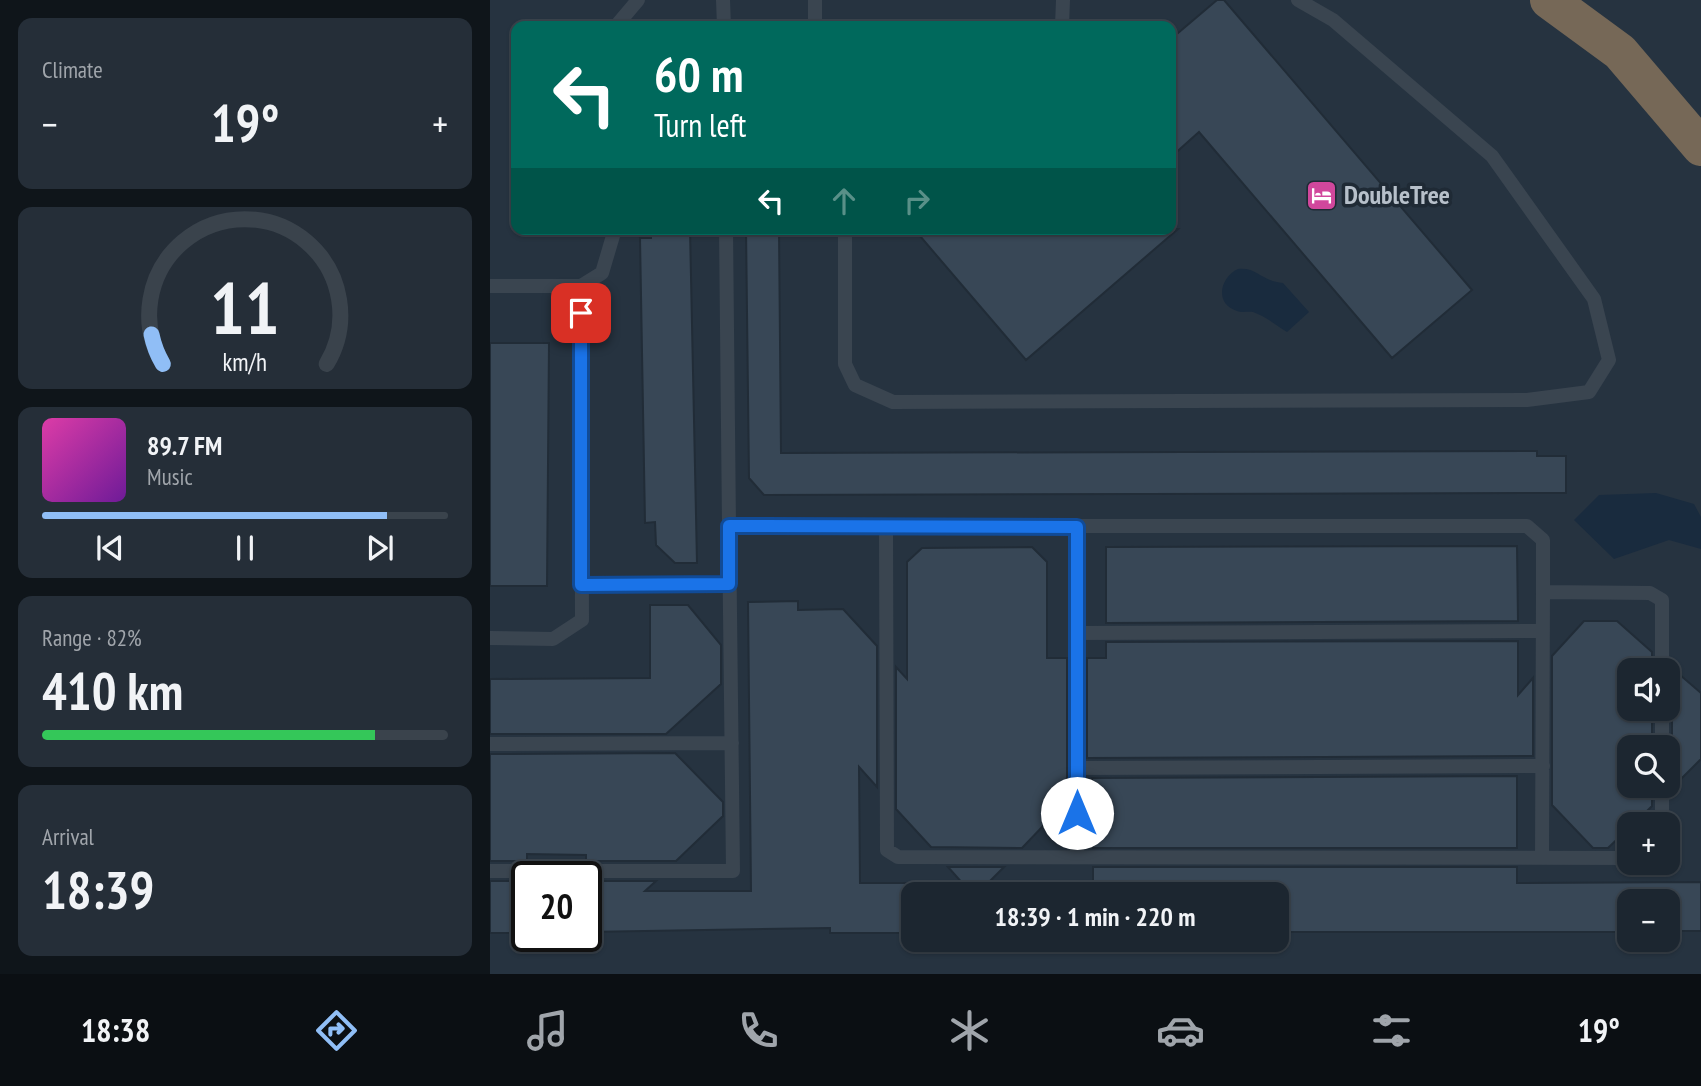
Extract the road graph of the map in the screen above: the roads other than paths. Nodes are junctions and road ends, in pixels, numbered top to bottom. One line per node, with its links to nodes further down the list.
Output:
1 (638, 0): 7 (lane)
2 (723, 0): 8 (lane)
3 (815, 0): 9 (lane)
4 (1063, 0): 10 (lane)
5 (1298, 0): 14 (lane)
6 (1549, 0): 11 (highway)
7 (620, 21)
8 (724, 21)
9 (815, 21)
10 (1062, 21)
11 (1701, 147)
12 (613, 235): 16 (lane)
13 (726, 235): 17 (lane)
14 (845, 235)
15 (490, 286): 16 (lane)
16 (581, 286): 21 (lane)
17 (729, 526): 18 (lane); 20 (lane)
18 (886, 527): 19 (lane); 31 (lane)
19 (1077, 527): 22 (lane); 24 (lane)
20 (729, 584): 21 (lane); 27 (lane)
21 (581, 585): 25 (lane)
22 (1543, 592): 23 (lane); 26 (lane)
23 (1543, 631): 24 (lane); 29 (lane)
24 (1077, 633): 30 (lane)
25 (490, 638)
26 (1662, 658)
27 (732, 743): 28 (lane); 34 (lane)
28 (490, 744)
29 (1543, 766): 30 (lane); 32 (lane)
30 (1077, 768): 31 (lane)
31 (1077, 857): 32 (lane)
32 (1542, 858): 33 (lane)
33 (1617, 858)
34 (490, 871)

